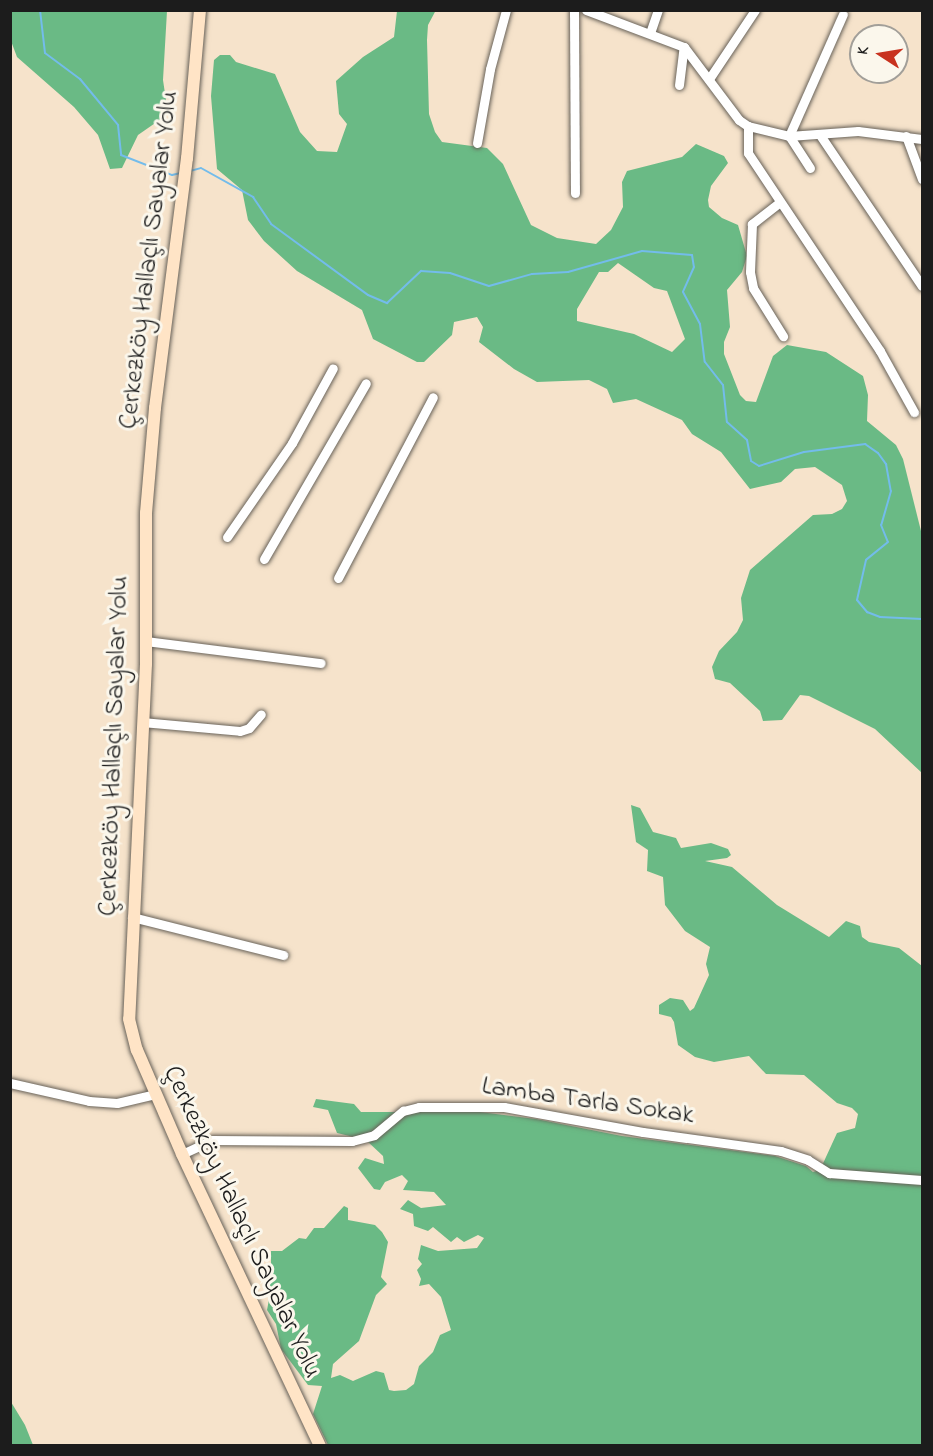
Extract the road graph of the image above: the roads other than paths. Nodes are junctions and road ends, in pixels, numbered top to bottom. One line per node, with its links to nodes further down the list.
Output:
1 (200, 10): 31 (main road, Çerkezköy Hallaçlı Sayalar Yolu)
2 (506, 10): 17 (street)
3 (574, 10): 20 (street)
4 (586, 10): 8 (street)
5 (658, 10): 8 (street)
6 (755, 10): 10 (street)
7 (843, 14): 14 (street)
8 (650, 33): 9 (street)
9 (684, 47): 10 (street); 11 (street)
10 (709, 79): 12 (street)
11 (679, 85)
12 (748, 126): 14 (street); 21 (street)
13 (820, 135): 14 (street); 15 (street); 22 (street)
14 (789, 136): 18 (street)
15 (906, 136): 16 (street); 19 (street)
16 (921, 136)
17 (477, 143)
18 (810, 168)
19 (922, 179)
20 (575, 193)
21 (780, 202): 23 (street); 27 (street)
22 (922, 286)
23 (783, 336)
24 (333, 368): 28 (street)
25 (366, 383): 29 (street)
26 (433, 397): 30 (street)
27 (914, 412)
28 (227, 537)
29 (264, 559)
30 (338, 578)
31 (146, 641): 32 (street); 34 (main road, Çerkezköy Hallaçlı Sayalar Yolu)
32 (321, 663)
33 (261, 714): 34 (street)
34 (142, 722): 35 (main road, Çerkezköy Hallaçlı Sayalar Yolu)
35 (132, 917): 36 (street); 38 (main road, Çerkezköy Hallaçlı Sayalar Yolu)
36 (283, 956)
37 (10, 1083): 38 (street)
38 (155, 1094): 39 (main road, Çerkezköy Hallaçlı Sayalar Yolu)
39 (182, 1154): 40 (street, Lamba Tarla Sokak); 41 (main road, Çerkezköy Hallaçlı Sayalar Yolu)
40 (922, 1180)
41 (320, 1446)

